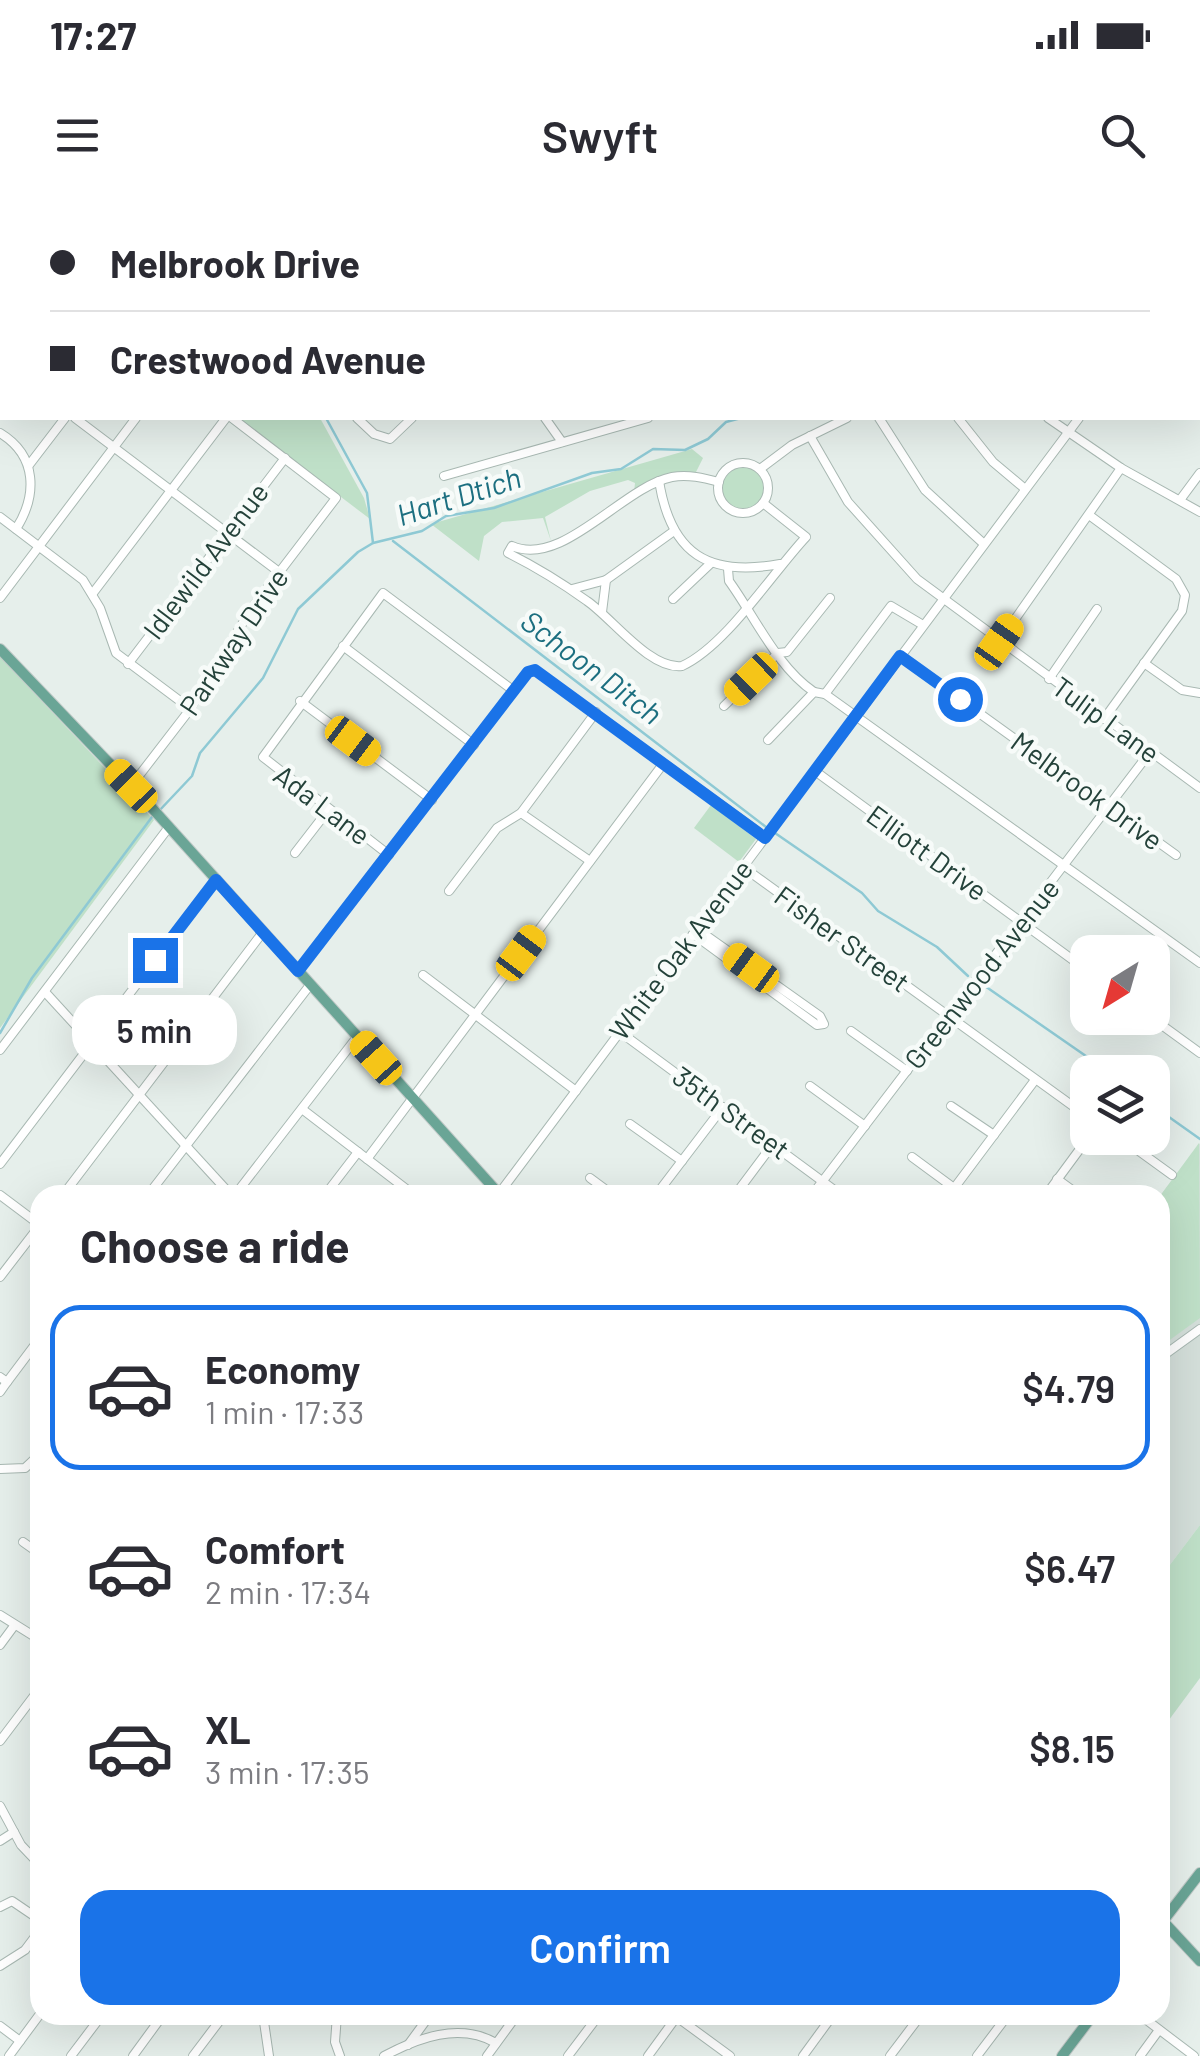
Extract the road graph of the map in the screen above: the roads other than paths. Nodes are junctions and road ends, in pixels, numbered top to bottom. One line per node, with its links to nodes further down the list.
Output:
1 (63, 420): 23 (street)
2 (78, 420): 19 (street)
3 (135, 420): 19 (street)
4 (227, 420): 31 (street)
5 (232, 420): 21 (street)
6 (358, 420): 7 (street)
7 (410, 420)
8 (546, 420): 18 (street)
9 (629, 420): 18 (street)
10 (843, 420): 17 (street)
11 (880, 420): 40 (street)
12 (960, 420): 30 (street)
13 (1051, 420): 15 (street)
14 (1077, 420): 15 (street, White Oak Avenue)
15 (1067, 433): 24 (street); 30 (street, White Oak Avenue)
16 (0, 434): 23 (street)
17 (810, 436): 25 (street); 54 (street, Tulip Lane)
18 (562, 442): 22 (street)
19 (114, 448): 31 (street); 41 (street)
20 (487, 452): 22 (street)
21 (284, 458): 39 (street, Idlewild Avenue); 47 (street, Parkway Drive)
22 (490, 463): 27 (street)
23 (28, 466): 37 (street)
24 (1122, 468): 32 (street); 35 (street)
25 (760, 470): 29 (street); 33 (street)
26 (1200, 473): 32 (street)
27 (444, 476)
28 (659, 481): 29 (street); 38 (street); 42 (street)
29 (719, 482): 33 (street)
30 (1024, 488): 40 (street, White Oak Avenue)
31 (171, 490): 39 (street); 50 (street)
32 (1180, 500): 34 (street)
33 (763, 503): 44 (street)
34 (1200, 512)
35 (1089, 515): 59 (street); 64 (street)
36 (0, 517): 37 (street)
37 (16, 530): 41 (street)
38 (674, 531): 43 (street); 48 (street)
39 (227, 533): 47 (street); 65 (street, Idlewild Avenue)
40 (984, 544): 54 (street, White Oak Avenue)
41 (39, 547): 50 (street); 51 (street)
42 (544, 548): 45 (street); 45 (street)
43 (710, 564): 46 (street); 53 (street)
44 (780, 564): 46 (street); 55 (street)
45 (539, 569): 49 (street)
46 (728, 569): 55 (street)
47 (279, 572): 73 (street, Parkway Drive)
48 (606, 580): 49 (street); 57 (street)
49 (570, 590): 57 (street)
50 (93, 593): 65 (street)
51 (0, 598)
52 (830, 598): 62 (street)
53 (673, 599)
54 (942, 599): 58 (street, White Oak Avenue); 59 (street, Tulip Lane)
55 (749, 607): 57 (street); 62 (street)
56 (1097, 609): 66 (street)
57 (602, 612)
58 (923, 625): 63 (street, White Oak Avenue); 70 (street)
59 (999, 642): 66 (street, Tulip Lane)
60 (343, 646): 67 (street); 71 (street); 78 (street)
61 (0, 649): 82 (main road)
62 (778, 653): 68 (street); 72 (street)
63 (900, 656): 75 (street, White Oak Avenue); 85 (street, Melbrook Drive)
64 (1144, 663): 69 (street); 76 (street)
65 (128, 664): 73 (street)
66 (1049, 679): 76 (street, Tulip Lane)
67 (514, 691): 74 (street); 78 (street)
68 (814, 692): 70 (street); 77 (street)
69 (1200, 693)
70 (825, 694): 75 (street)
71 (300, 701): 84 (street); 86 (street, Ada Lane)
72 (724, 706)
73 (188, 707): 82 (street, Parkway Drive)
74 (596, 712): 80 (street); 87 (street)
75 (856, 714): 81 (street, White Oak Avenue); 94 (street)
76 (1104, 719): 79 (street, Tulip Lane)
77 (768, 740)
78 (474, 745): 84 (street)
79 (1150, 752): 83 (street, Tulip Lane); 85 (street, Greenwood Avenue)
80 (663, 764): 89 (street); 93 (street)
81 (816, 772): 89 (street, White Oak Avenue); 98 (street, Elliott Drive)
82 (131, 786): 88 (main road)
83 (1200, 788)
84 (432, 800): 91 (street)
85 (1109, 808): 92 (street, Melbrook Drive); 94 (street, Greenwood Avenue)
86 (329, 809): 90 (street); 91 (street, Ada Lane)
87 (522, 813): 93 (street); 97 (street)
88 (165, 824): 96 (main road); 106 (street)
89 (765, 838): 95 (street, White Oak Avenue)
90 (295, 854)
91 (389, 855): 103 (street)
92 (1176, 855)
93 (590, 862): 107 (street)
94 (1066, 864): 98 (street, Greenwood Avenue); 102 (street)
95 (743, 867): 99 (street, White Oak Avenue); 108 (street, Fisher Street)
96 (216, 880): 100 (main road); 113 (street)
97 (449, 892)
98 (1022, 923): 101 (street, Elliott Drive); 108 (street, Greenwood Avenue)
99 (695, 931): 99 (street); 110 (street, White Oak Avenue)
100 (263, 932): 103 (main road); 120 (street)
101 (1070, 957)
102 (1200, 962)
103 (298, 971): 105 (main road)
104 (424, 976): 107 (street)
105 (310, 985): 112 (main road); 130 (street)
106 (44, 992): 113 (street); 114 (street)
107 (475, 1014): 119 (street); 121 (street)
108 (948, 1016): 116 (street, Greenwood Avenue); 117 (street, Fisher Street)
109 (1170, 1031): 115 (street)
110 (620, 1032): 119 (street, White Oak Avenue); 124 (street, 35th Street)
111 (851, 1032): 116 (street)
112 (357, 1037): 121 (main road); 125 (street)
113 (92, 1043): 120 (street); 137 (street)
114 (0, 1050)
115 (1200, 1052)
116 (906, 1070): 127 (street, Greenwood Avenue)
117 (1035, 1080): 122 (street, Fisher Street); 128 (street)
118 (810, 1086): 127 (street)
119 (576, 1091): 149 (street, White Oak Avenue)
120 (139, 1095): 130 (street); 142 (street)
121 (413, 1099): 135 (street); 148 (main road)
122 (1070, 1104)
123 (951, 1106): 128 (street)
124 (723, 1107): 129 (street, 35th Street); 136 (street)
125 (302, 1109): 131 (street); 145 (street)
126 (630, 1124): 136 (street)
127 (865, 1126): 141 (street, Greenwood Avenue)
128 (994, 1135): 156 (street)
129 (774, 1144): 141 (street, 35th Street); 152 (street)
130 (186, 1145): 143 (street); 144 (street)
131 (358, 1152): 135 (street); 146 (street)
132 (1075, 1155): 140 (street)
133 (1144, 1155): 138 (street)
134 (912, 1157): 155 (street)
135 (367, 1159): 147 (street)
136 (682, 1161): 151 (street)
137 (0, 1164)
138 (1172, 1175)
139 (590, 1178): 150 (street)
140 (1057, 1179): 157 (street); 158 (street)
141 (822, 1181): 153 (street, Greenwood Avenue); 154 (street, 35th Street)
142 (71, 1185)
143 (156, 1185)
144 (224, 1185)
145 (241, 1185)
146 (333, 1185)
147 (400, 1185)
148 (491, 1185)
149 (506, 1185)
150 (600, 1185)
151 (664, 1185)
152 (743, 1185)
153 (819, 1185)
154 (828, 1185)
155 (944, 1185)
156 (956, 1185)
157 (1053, 1185)
158 (1065, 1185)
159 (0, 1196): 160 (street)
160 (30, 1218)
161 (30, 1238): 162 (street)
162 (0, 1278)
163 (1200, 1329): 165 (street)
164 (30, 1350): 166 (street)
165 (1170, 1351)
166 (4, 1380): 167 (street)
167 (0, 1392)
168 (30, 1463): 169 (street)
169 (0, 1469)
170 (24, 1542): 171 (street)
171 (30, 1546)
172 (0, 1614): 173 (street)
173 (14, 1626): 174 (street); 175 (street)
174 (30, 1635)
175 (0, 1645)
176 (30, 1701): 177 (street)
177 (0, 1741)
178 (0, 1806): 179 (street)
179 (14, 1832): 180 (street); 181 (street)
180 (0, 1841)
181 (30, 1853)
182 (1200, 1873): 184 (main road)
183 (0, 1907): 185 (street)
184 (1170, 1910)
185 (30, 1913)
186 (1170, 1930): 188 (main road)
187 (30, 1943): 189 (street)
188 (1200, 1961)
189 (0, 1966)
190 (32, 2025): 208 (street)
191 (95, 2025): 213 (street)
192 (156, 2025): 214 (street)
193 (217, 2025): 215 (street)
194 (264, 2025): 216 (street)
195 (336, 2025): 217 (street)
196 (423, 2025): 210 (street)
197 (510, 2025): 209 (street)
198 (591, 2025): 220 (street)
199 (670, 2025): 221 (street)
200 (687, 2025): 211 (street)
201 (825, 2025): 222 (street)
202 (913, 2025): 223 (street)
203 (1000, 2025): 224 (street)
204 (1085, 2025): 225 (main road)
205 (1153, 2025): 207 (street)
206 (0, 2026): 208 (street)
207 (1160, 2030): 226 (street); 227 (street)
208 (20, 2041): 212 (street)
209 (496, 2043): 210 (street); 219 (street)
210 (408, 2045): 218 (street)
211 (725, 2055)
212 (9, 2056)
213 (72, 2056)
214 (133, 2056)
215 (194, 2056)
216 (268, 2056)
217 (340, 2056)
218 (384, 2056)
219 (486, 2056)
220 (568, 2056)
221 (648, 2056)
222 (802, 2056)
223 (890, 2056)
224 (976, 2056)
225 (1062, 2056)
226 (1140, 2056)
227 (1194, 2056)

